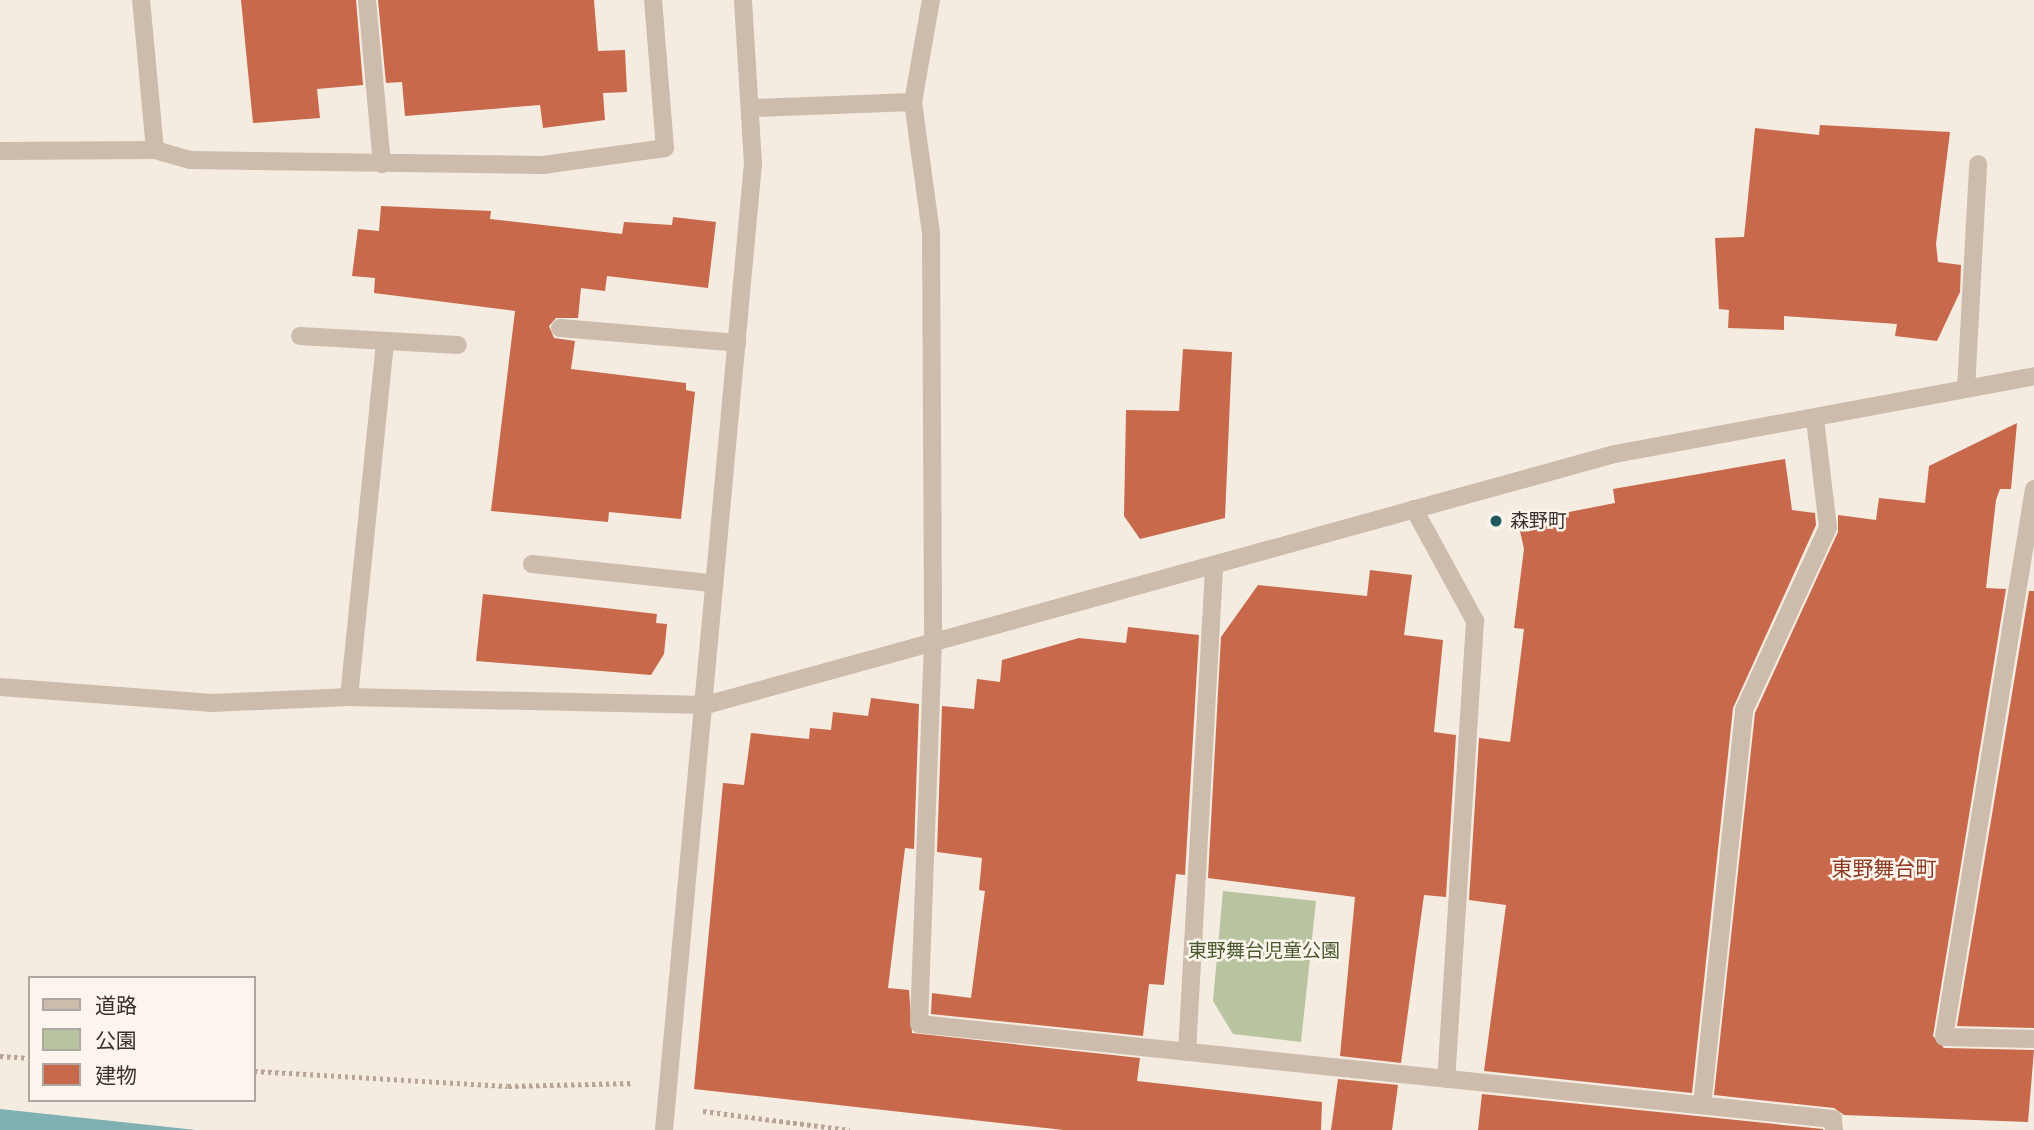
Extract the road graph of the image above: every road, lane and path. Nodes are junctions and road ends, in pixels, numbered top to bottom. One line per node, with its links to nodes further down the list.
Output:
1 (141, 0): 8 (street)
2 (367, 0): 10 (street)
3 (653, 0): 10 (street)
4 (743, 0): 7 (street)
5 (932, 0): 6 (street)
6 (913, 102): 7 (street); 25 (street)
7 (752, 108): 15 (street)
8 (155, 150): 9 (street); 10 (street)
9 (0, 151)
10 (382, 164)
11 (1978, 164): 18 (street)
12 (560, 328): 15 (street)
13 (300, 336): 14 (street)
14 (385, 343): 16 (street); 27 (street)
15 (737, 343): 24 (street)
16 (458, 345)
17 (2034, 376): 18 (street)
18 (1966, 388): 19 (street)
19 (1815, 419): 21 (street); 36 (street)
20 (2034, 489): 29 (street)
21 (1415, 509): 23 (street); 34 (street)
22 (532, 564): 24 (street)
23 (1214, 565): 25 (street); 30 (street)
24 (711, 583): 28 (street)
25 (933, 642): 28 (street); 30 (street)
26 (0, 687): 27 (street)
27 (349, 697): 28 (street)
28 (706, 705): 35 (street)
29 (2034, 1039)
30 (1187, 1052): 34 (street)
31 (0, 1056): 32 (path)
32 (28, 1058)
33 (256, 1071): 35 (path)
34 (1446, 1079): 36 (street)
35 (669, 1082): 37 (street)
36 (1702, 1105): 38 (street)
37 (667, 1106): 39 (street); 40 (path)
38 (1834, 1125)
39 (664, 1130)
40 (850, 1130)

